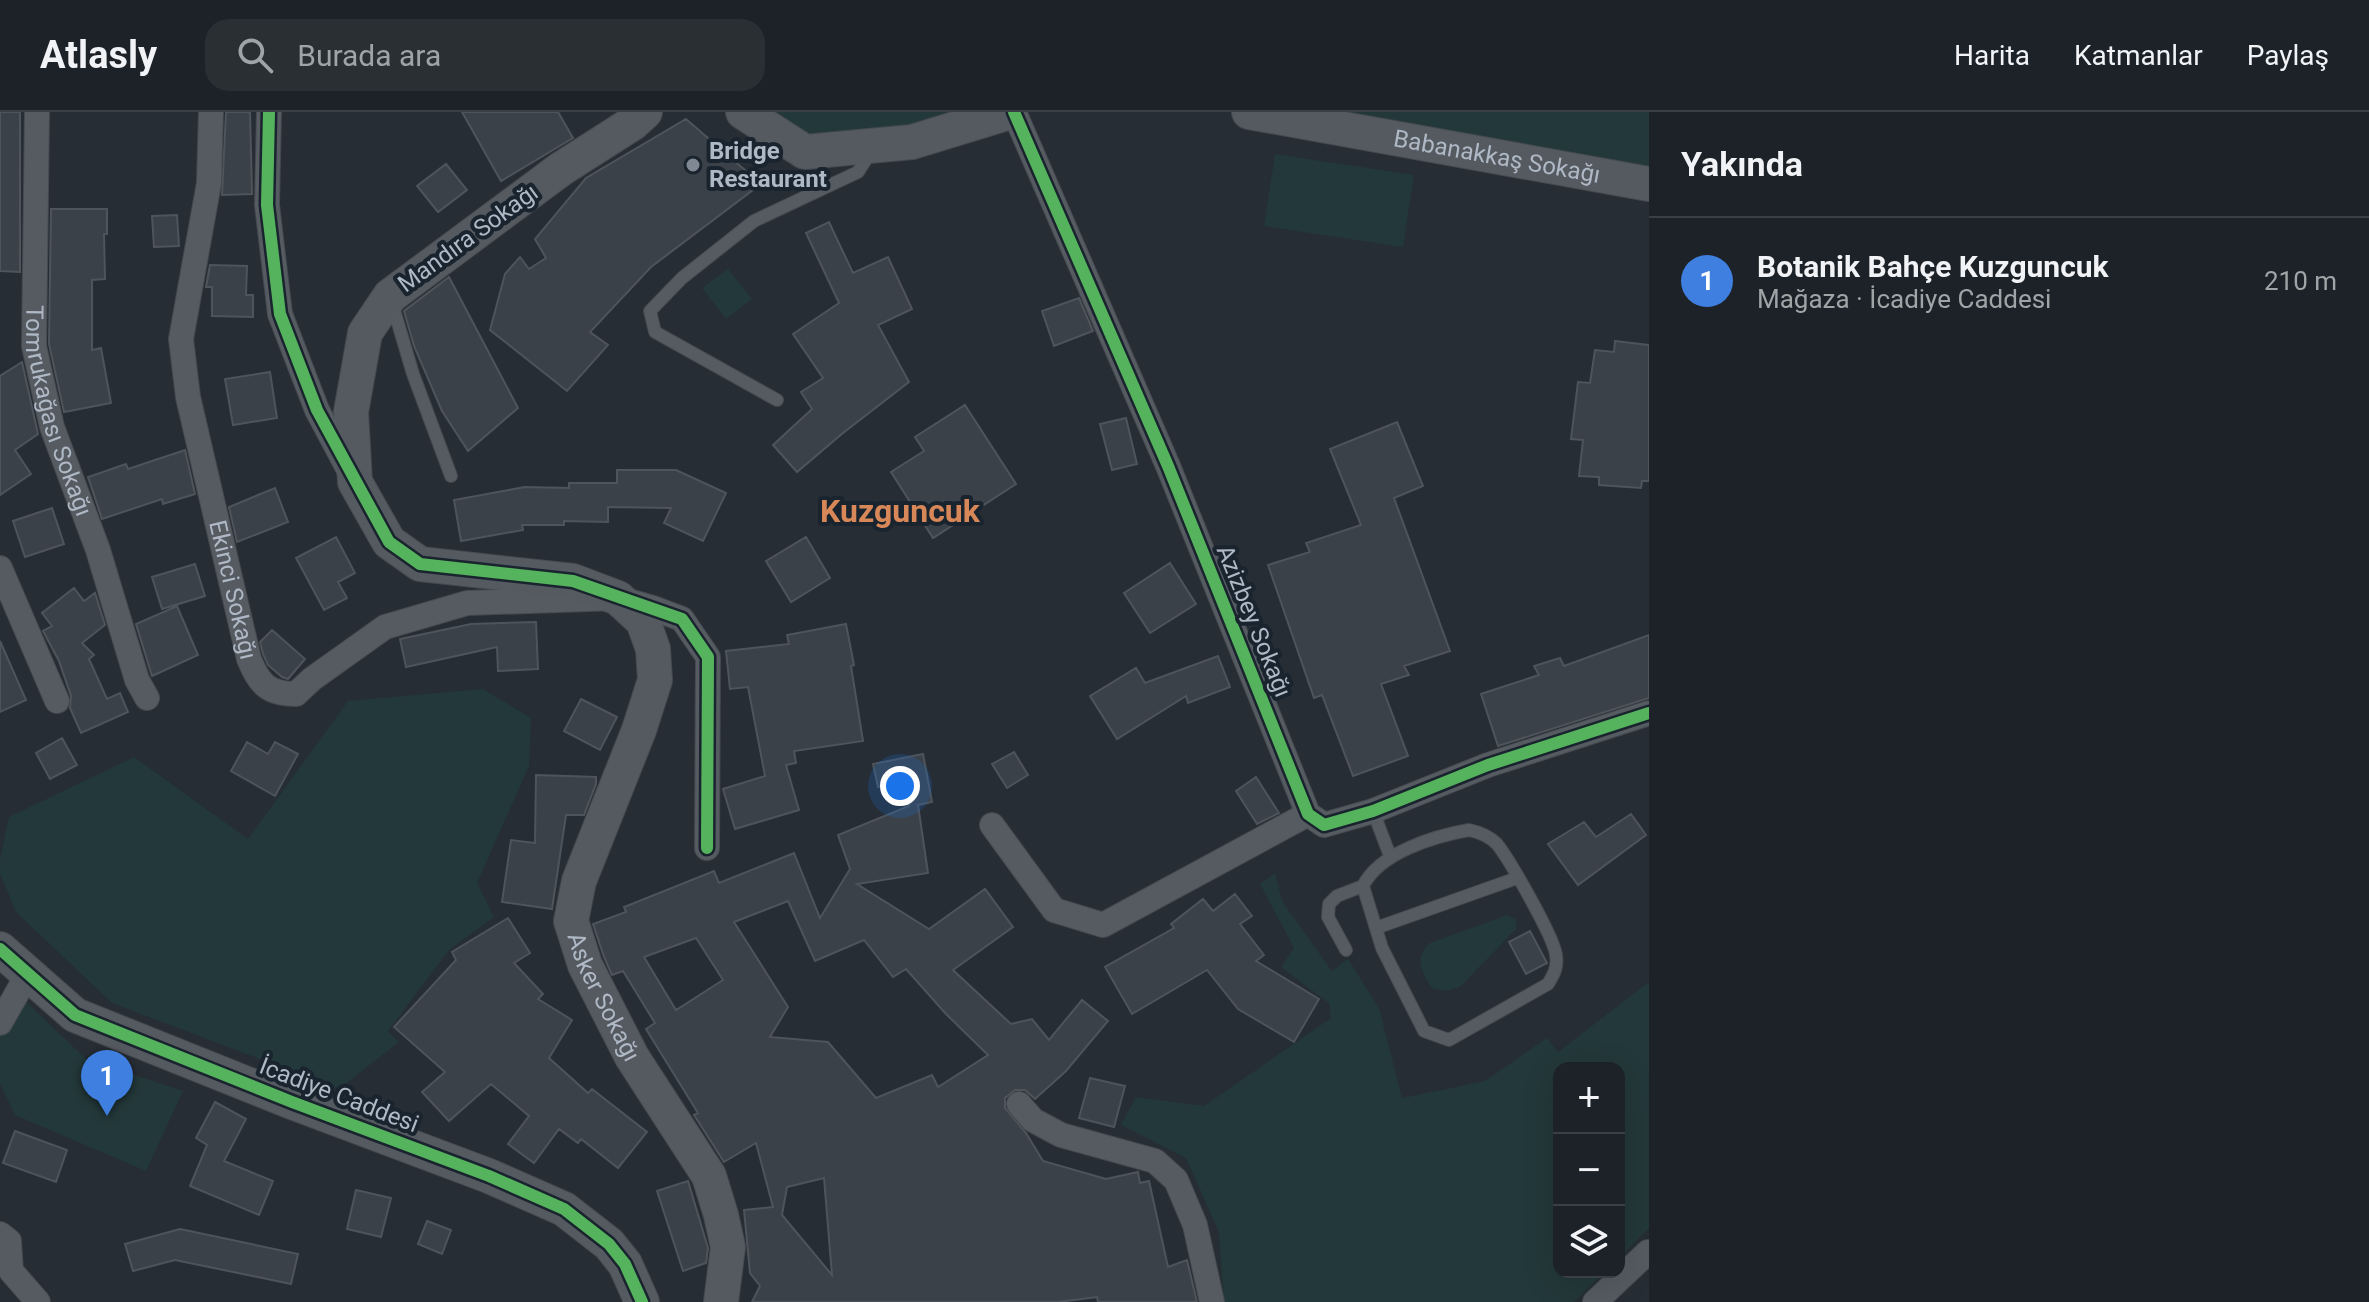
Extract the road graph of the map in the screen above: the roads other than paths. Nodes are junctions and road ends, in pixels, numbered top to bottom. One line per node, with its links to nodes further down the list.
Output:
1 (37, 112): 16 (street, Tomrukağası Sokağı)
2 (211, 112): 15 (street, Ekinci Sokağı)
3 (269, 112): 13 (street)
4 (645, 112): 10 (street, Mandıra Sokağı)
5 (743, 112): 8 (street)
6 (1012, 112): 8 (street); 20 (street, Azizbey Sokağı)
7 (1249, 112): 9 (street, Babanakkaş Sokağı)
8 (875, 146): 11 (lane)
9 (1649, 184)
10 (390, 296): 12 (lane); 13 (street, Mandıra Sokağı)
11 (777, 400)
12 (451, 476)
13 (355, 482): 15 (street, Mandıra Sokağı)
14 (0, 568): 17 (street)
15 (618, 598): 22 (street); 36 (street, Asker Sokağı)
16 (147, 698)
17 (57, 701)
18 (1649, 713): 19 (street)
19 (1373, 811): 20 (street); 23 (lane)
20 (1308, 814): 21 (street)
21 (992, 825)
22 (707, 848)
23 (1390, 856): 24 (lane); 25 (lane)
24 (1517, 878): 26 (lane); 26 (lane)
25 (1363, 886): 26 (lane); 28 (lane)
26 (1376, 928)
27 (0, 949): 29 (street, İcadiye Caddesi)
28 (1346, 950)
29 (28, 974): 30 (street); 35 (street, İcadiye Caddesi)
30 (0, 1023)
31 (1019, 1104): 37 (street)
32 (0, 1234): 34 (street)
33 (1648, 1252): 38 (street)
34 (38, 1302)
35 (642, 1302)
36 (721, 1302)
37 (1212, 1302)
38 (1595, 1302)

